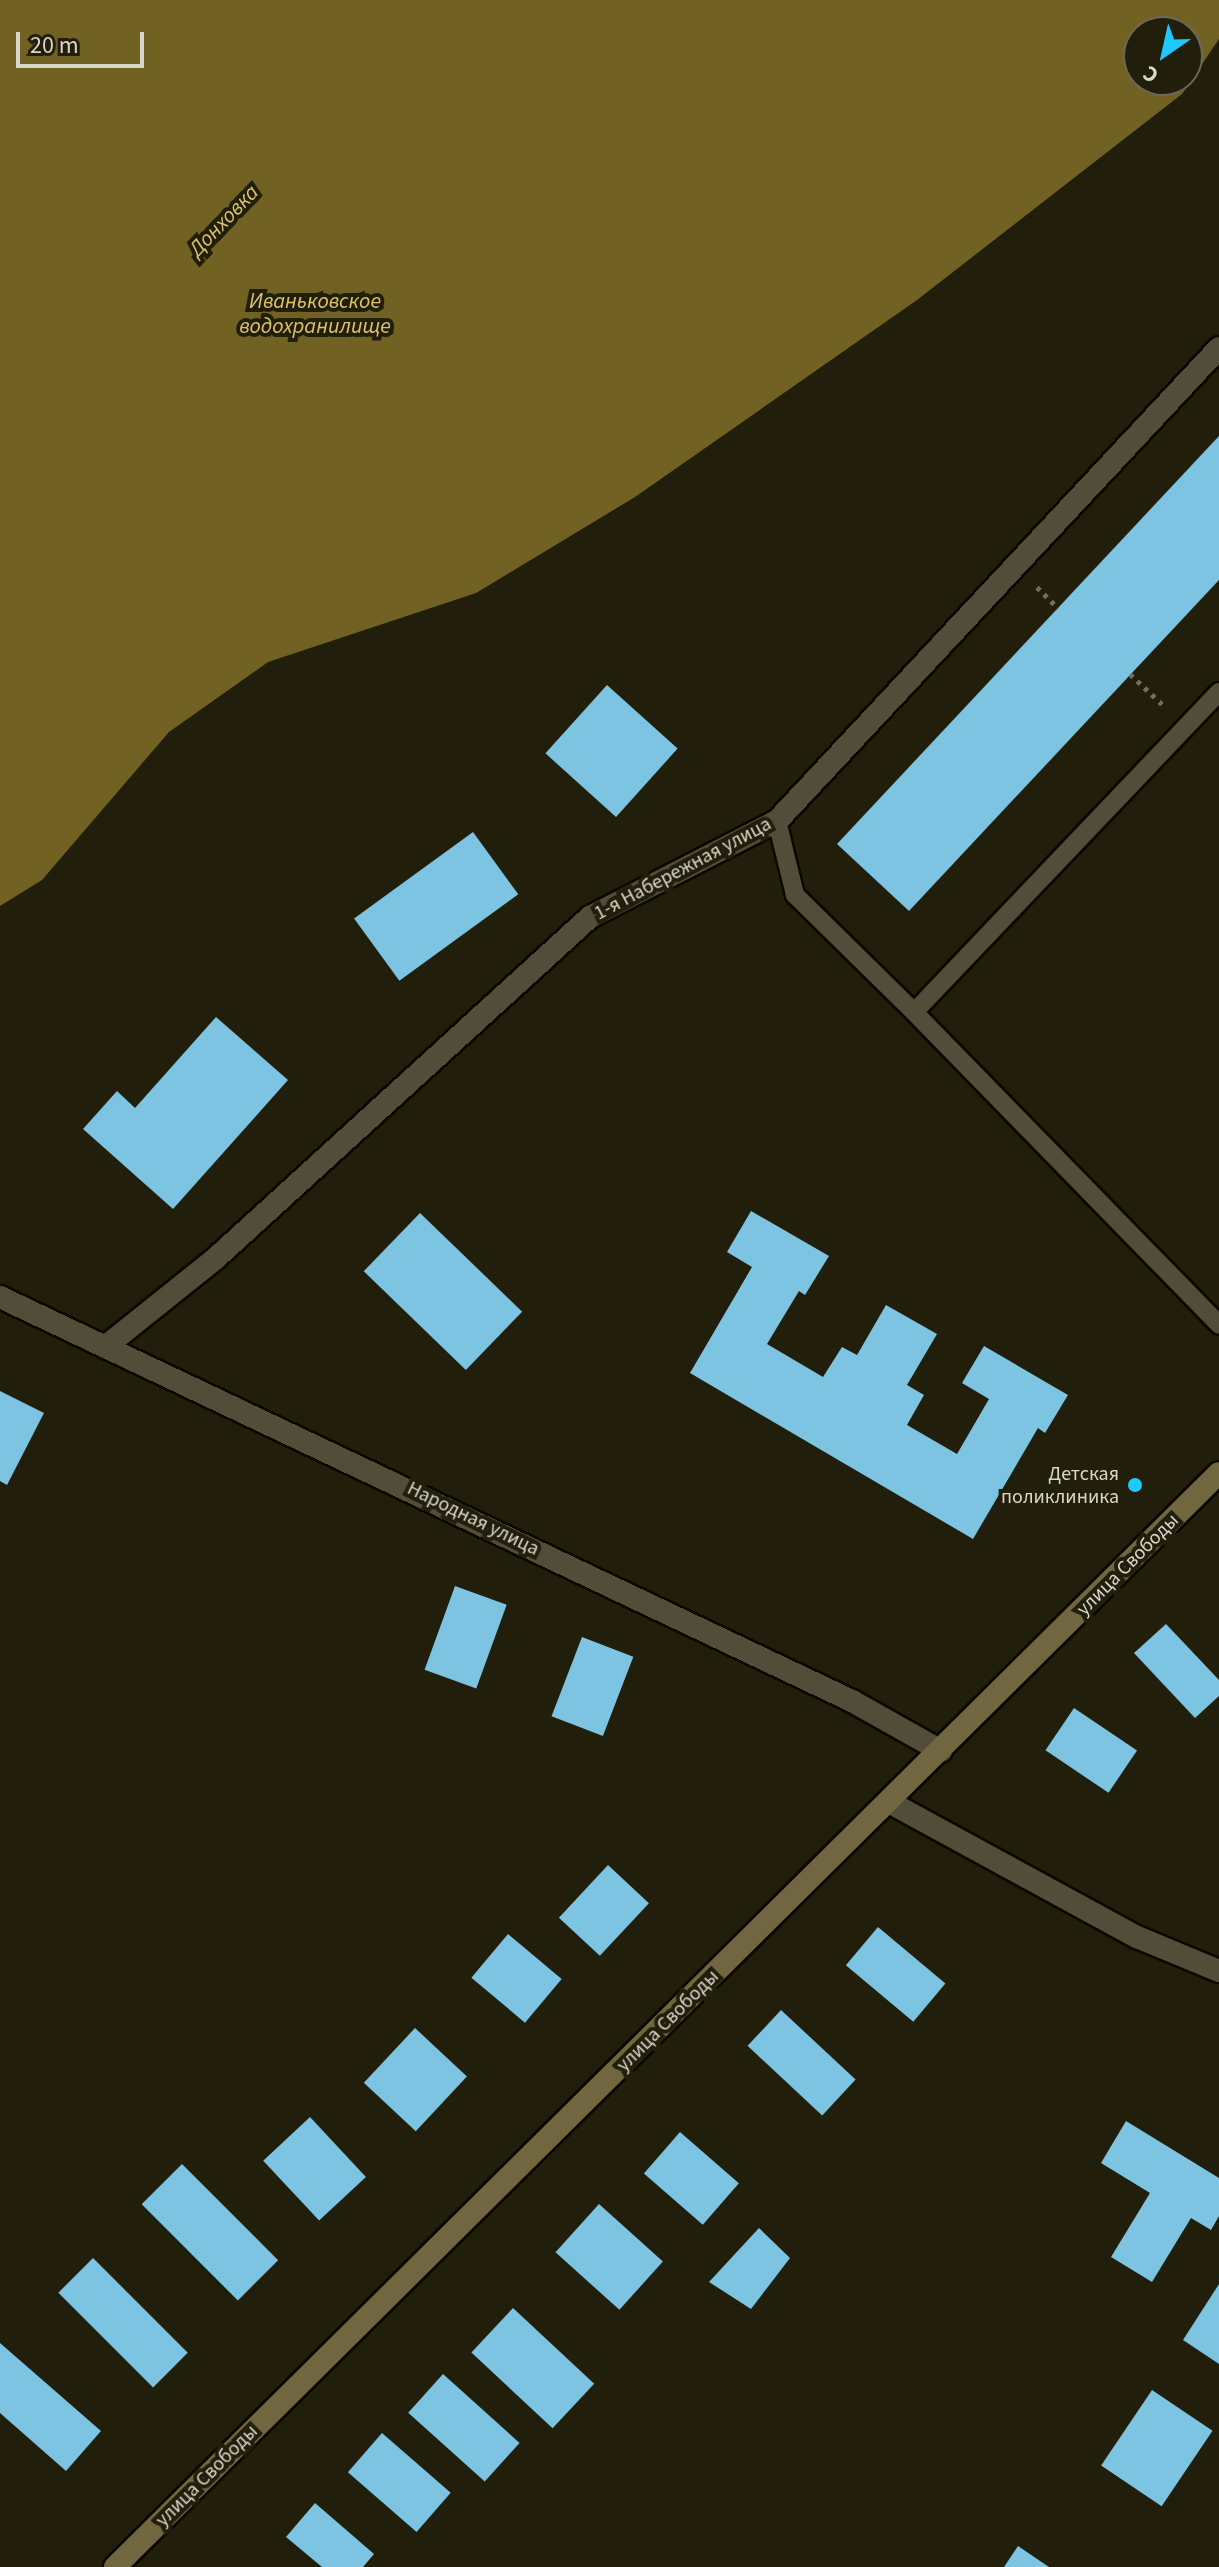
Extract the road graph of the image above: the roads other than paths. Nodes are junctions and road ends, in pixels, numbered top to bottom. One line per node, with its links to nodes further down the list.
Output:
1 (1219, 348): 3 (street, 1-я Набережная улица)
2 (1219, 692): 4 (lane)
3 (777, 821): 4 (lane); 7 (street, 1-я Набережная улица)
4 (914, 1012): 6 (lane)
5 (0, 1297): 7 (street, Народная улица)
6 (1219, 1325)
7 (105, 1347): 9 (street, Народная улица)
8 (1219, 1473): 9 (main road, улица Свободы)
9 (941, 1751): 10 (main road, улица Свободы)
10 (889, 1802): 11 (street); 12 (main road, улица Свободы)
11 (1219, 1971)
12 (115, 2567)

